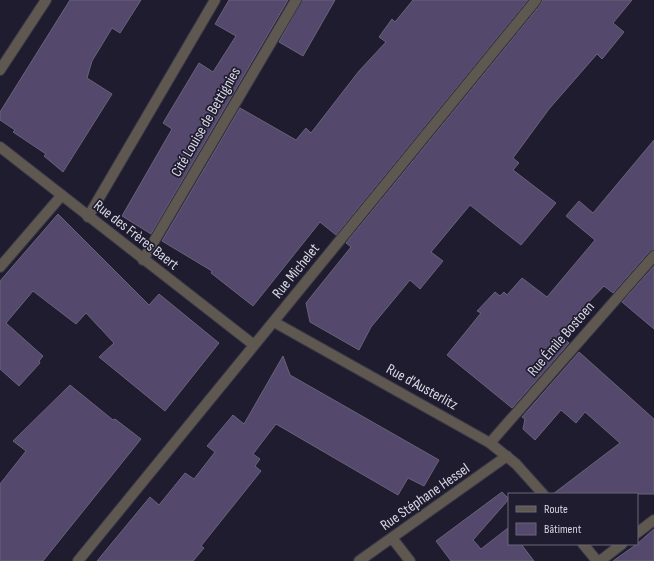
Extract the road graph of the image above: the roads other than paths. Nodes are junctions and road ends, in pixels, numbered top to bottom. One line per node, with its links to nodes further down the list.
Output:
1 (46, 0): 5 (street)
2 (215, 0): 8 (street)
3 (296, 0): 10 (street, Cité Louise de Bettignies)
4 (536, 0): 12 (street, Rue Michelet)
5 (0, 70)
6 (0, 147): 7 (street, Rue des Frères Baert)
7 (62, 195): 8 (street, Rue des Frères Baert); 11 (street)
8 (88, 217): 10 (street, Rue des Frères Baert)
9 (654, 256): 14 (street, Rue Émile Bostoen)
10 (143, 260): 13 (street, Rue des Frères Baert)
11 (0, 267)
12 (274, 322): 13 (street, Rue Michelet); 14 (street, Rue d'Austerlitz)
13 (254, 345): 22 (street, Rue Michelet)
14 (490, 442): 15 (street, Rue d'Austerlitz)
15 (507, 456): 16 (street, Rue d'Austerlitz); 19 (street, Rue Stéphane Hessel)
16 (542, 493)
17 (654, 520): 18 (street)
18 (638, 532)
19 (392, 538): 23 (street, Rue Stéphane Hessel); 24 (street)
20 (584, 545): 25 (street)
21 (621, 545): 25 (street)
22 (78, 561)
23 (360, 561)
24 (410, 561)
25 (599, 561)

